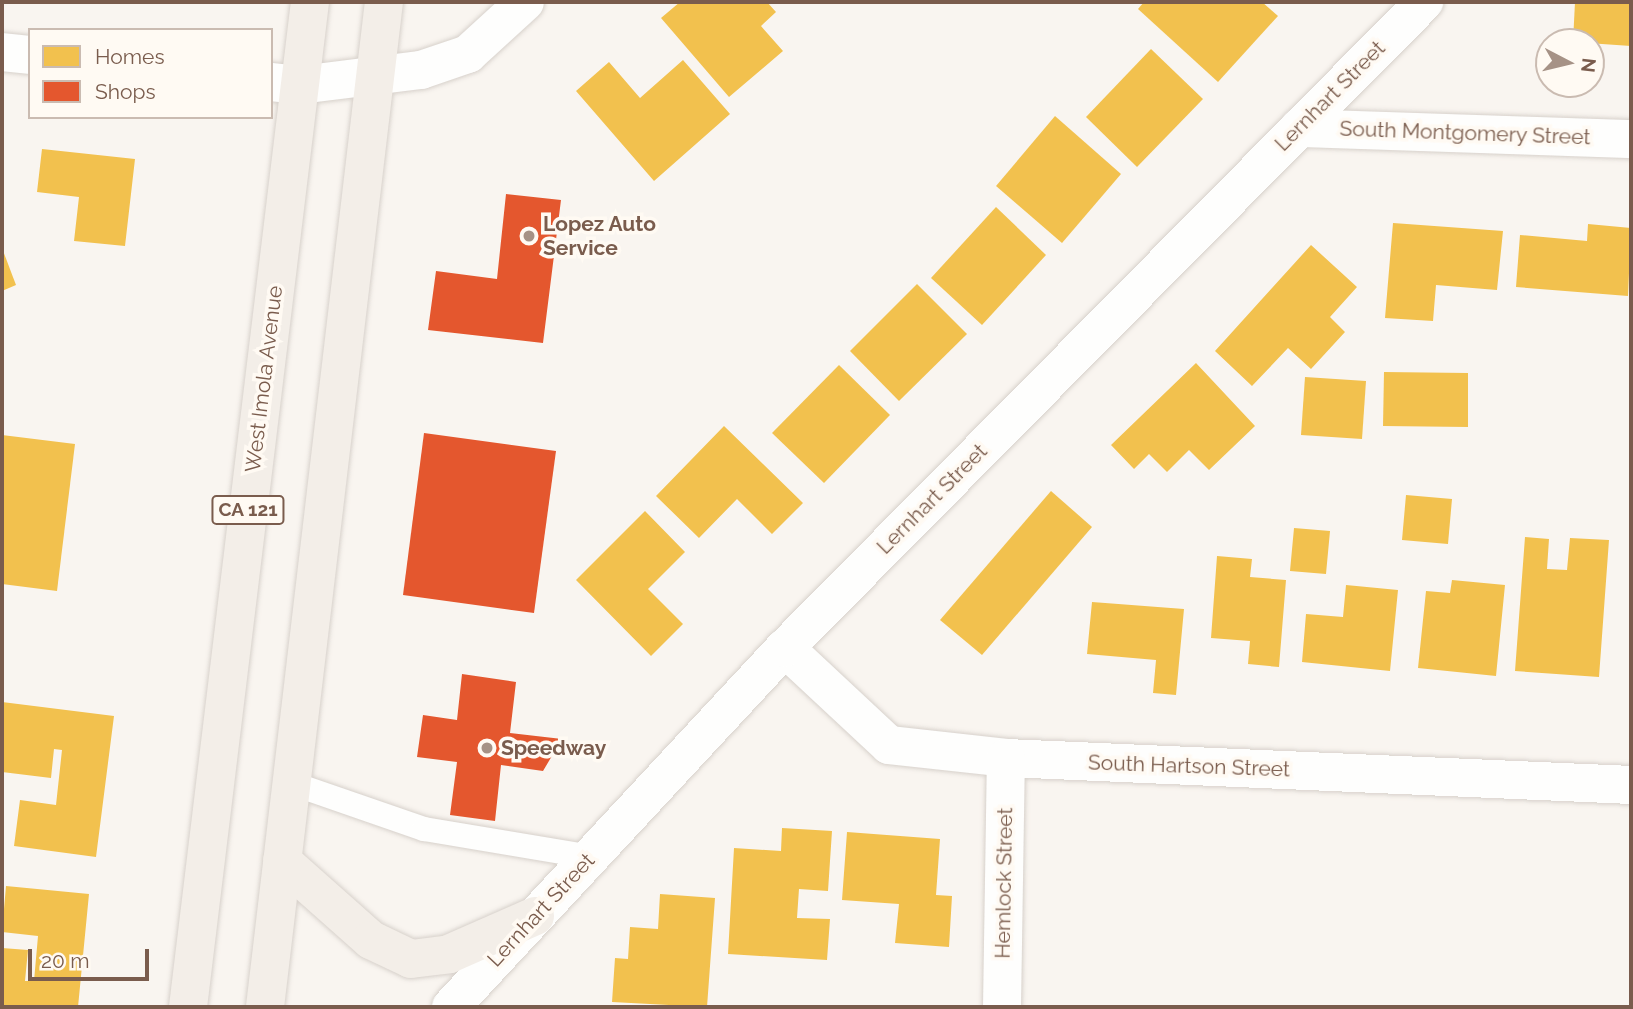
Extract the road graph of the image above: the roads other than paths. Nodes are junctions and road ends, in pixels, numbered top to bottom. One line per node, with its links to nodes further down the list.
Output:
1 (310, 2): 8 (main road, West Imola Avenue / CA 121)
2 (384, 2): 7 (main road)
3 (525, 2): 7 (street)
4 (1424, 2): 9 (street, Lernhart Street)
5 (2, 52): 6 (street)
6 (28, 55)
7 (376, 76): 8 (street); 13 (main road)
8 (286, 83): 18 (main road, West Imola Avenue / CA 121)
9 (1298, 128): 10 (street, South Montgomery Street); 11 (street, Lernhart Street)
10 (1631, 139)
11 (785, 648): 12 (street, South Hartson Street); 15 (street, Lernhart Street)
12 (1006, 758): 14 (street, South Hartson Street); 21 (street, Hemlock Street)
13 (291, 783): 15 (lane); 16 (main road)
14 (1631, 785)
15 (591, 857): 17 (street, Lernhart Street)
16 (282, 861): 17 (main road); 19 (main road)
17 (535, 916): 20 (street, Lernhart Street)
18 (188, 1007)
19 (265, 1007)
20 (451, 1007)
21 (1002, 1007)

